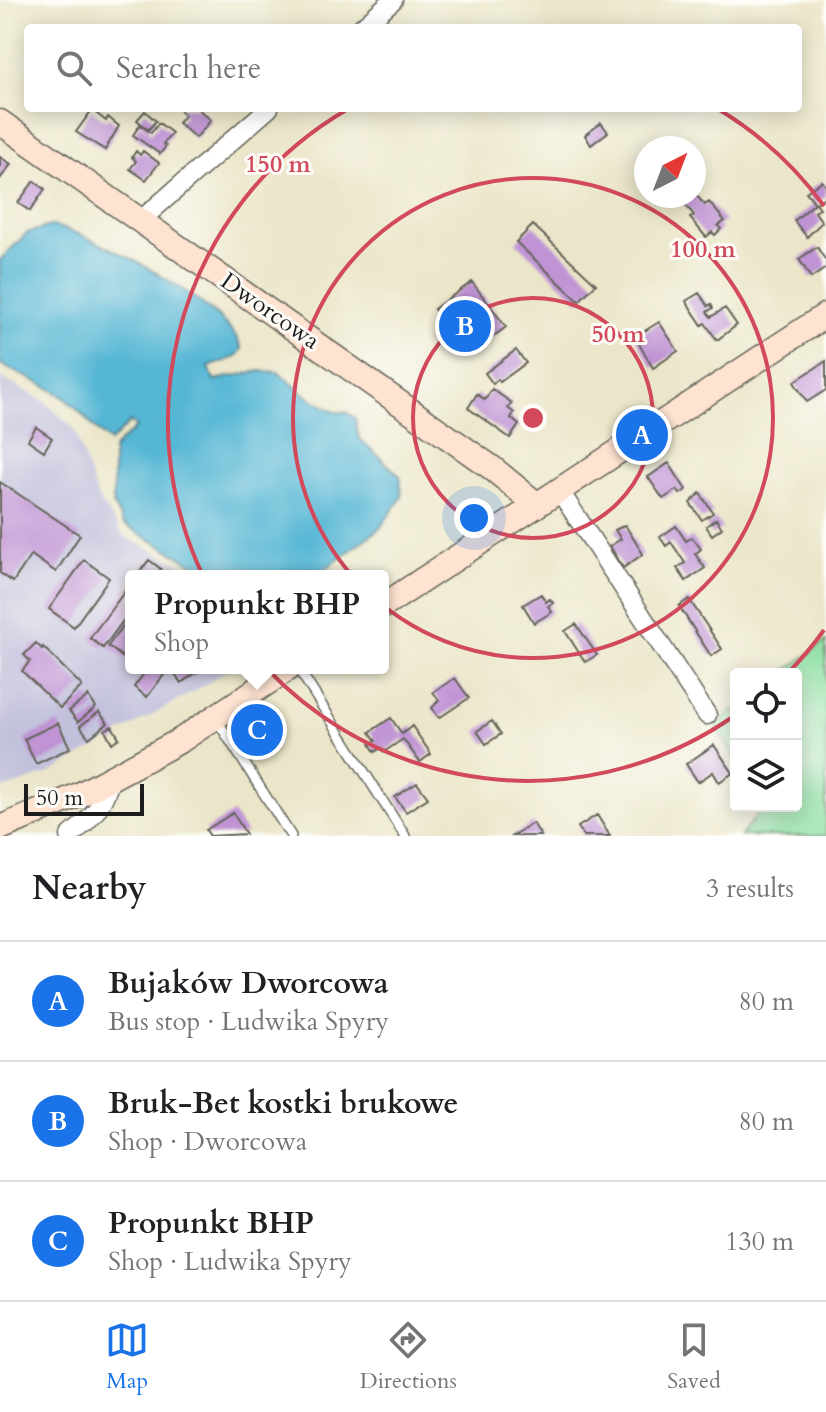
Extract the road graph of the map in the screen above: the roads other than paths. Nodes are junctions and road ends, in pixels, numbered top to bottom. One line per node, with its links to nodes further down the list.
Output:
1 (393, 0): 2 (street)
2 (366, 24)
3 (264, 112): 5 (street)
4 (0, 122): 5 (main road, Dworcowa)
5 (141, 220): 8 (main road, Dworcowa)
6 (826, 315): 7 (main road)
7 (559, 490): 8 (main road); 12 (street)
8 (536, 504): 9 (main road)
9 (389, 602)
10 (280, 674): 13 (main road)
11 (302, 674): 18 (lane)
12 (707, 715)
13 (215, 717): 14 (main road); 17 (lane)
14 (111, 778): 15 (main road); 16 (street)
15 (12, 829)
16 (70, 836)
17 (291, 836)
18 (405, 836)

